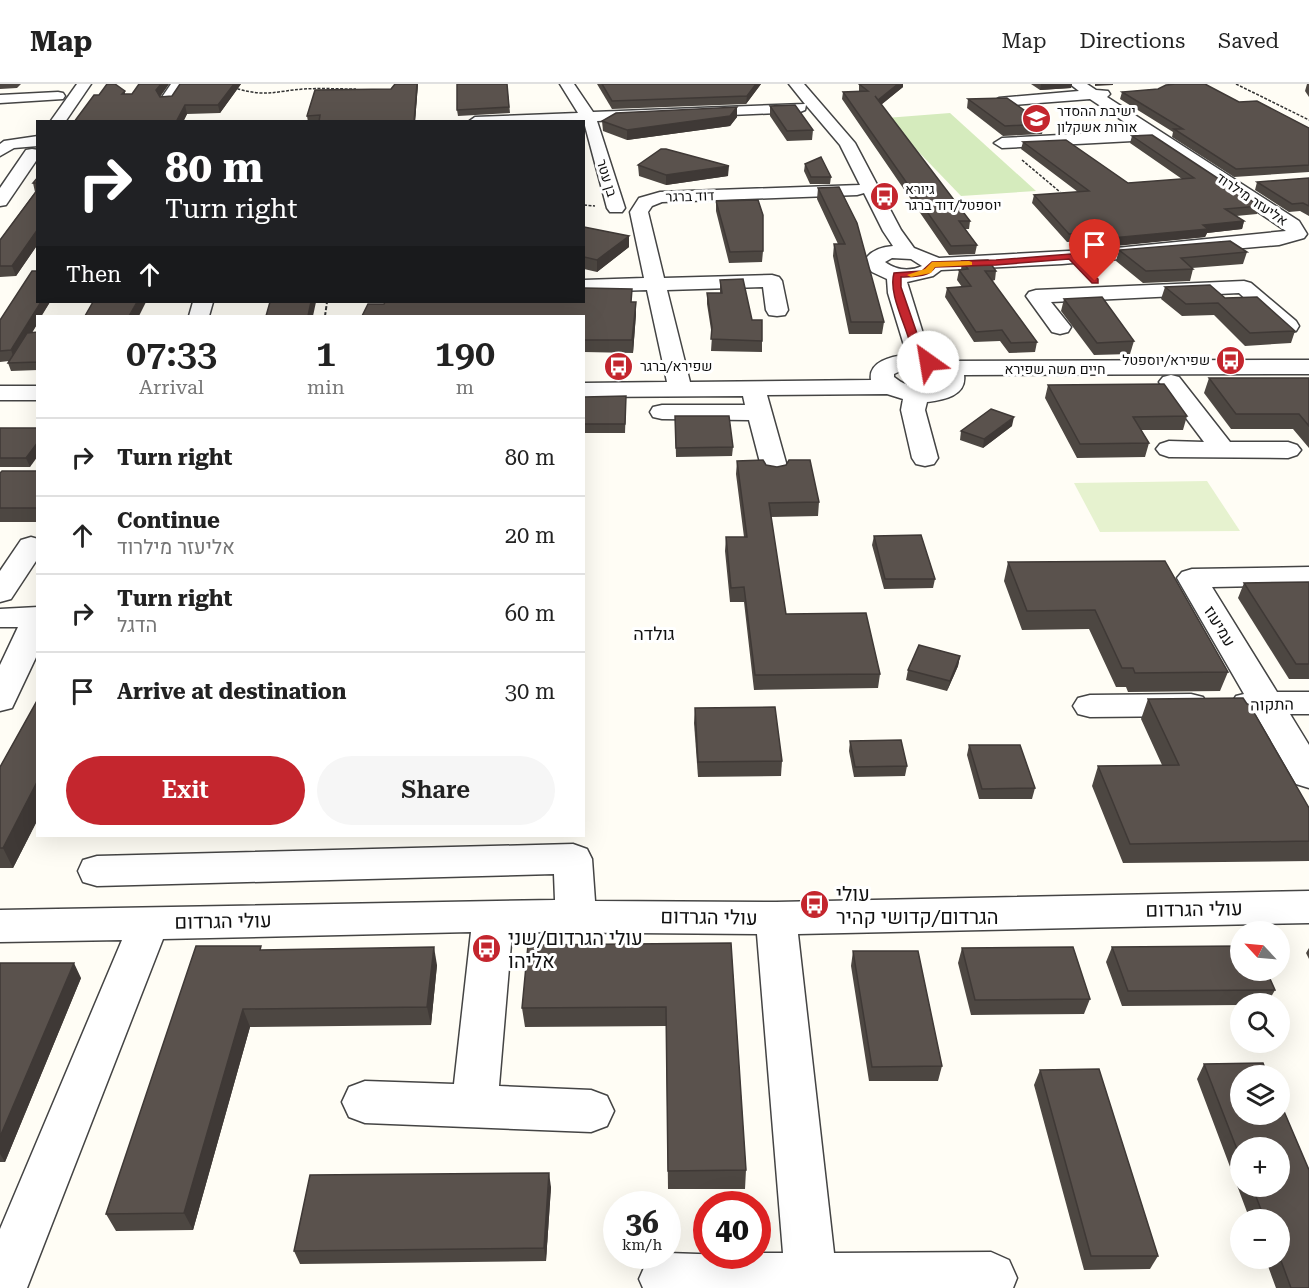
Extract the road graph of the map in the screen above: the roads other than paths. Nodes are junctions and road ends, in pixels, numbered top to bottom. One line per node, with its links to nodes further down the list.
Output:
1 (84, 84): 15 (street)
2 (178, 84): 11 (street)
3 (567, 84): 14 (street, בן עטר)
4 (780, 84): 13 (street)
5 (796, 84): 28 (street)
6 (1077, 84): 9 (street, אליעזר מילרוד)
7 (62, 90): 10 (street); 15 (street)
8 (1114, 93): 9 (street)
9 (1094, 95): 12 (street); 17 (street, אליעזר מילרוד)
10 (0, 99)
11 (167, 100)
12 (999, 102)
13 (800, 107): 14 (street); 23 (street)
14 (588, 116): 16 (street); 25 (street, בן עטר)
15 (46, 119)
16 (513, 120)
17 (1153, 135): 18 (street); 22 (street, אליעזר מילרוד)
18 (1002, 143)
19 (33, 148): 20 (street); 24 (street)
20 (2, 154)
21 (1252, 182): 22 (street)
22 (1229, 184): 26 (street, אליעזר מילרוד)
23 (857, 190): 27 (street); 33 (street, דוד ברגר)
24 (0, 201)
25 (616, 208)
26 (1303, 236): 29 (street, אליעזר מילרוד)
27 (886, 253): 28 (street); 31 (street)
28 (908, 253): 30 (street)
29 (1071, 257): 30 (street, אליעזר מילרוד); 34 (street)
30 (932, 264): 31 (street)
31 (897, 274): 38 (street)
32 (585, 286): 33 (street)
33 (657, 286): 35 (street); 46 (street, דוד ברגר)
34 (1107, 293): 36 (street); 37 (street)
35 (777, 310)
36 (1060, 327)
37 (1289, 327)
38 (919, 361): 41 (street); 42 (street)
39 (1309, 367): 41 (street, חיים משה שפירא)
40 (585, 376): 46 (street)
41 (949, 377): 47 (street, חיים משה שפירא); 52 (street)
42 (886, 379): 46 (street); 48 (street); 52 (street)
43 (0, 380): 44 (street)
44 (36, 380)
45 (1309, 381): 47 (street, חיים משה שפירא)
46 (679, 382): 48 (street); 49 (street)
47 (1171, 382): 56 (street)
48 (753, 388): 54 (street)
49 (585, 390)
50 (0, 393): 51 (street)
51 (36, 393)
52 (916, 394): 58 (street)
53 (662, 412): 54 (street)
54 (760, 413): 59 (street)
55 (1169, 449): 56 (street)
56 (1222, 450): 57 (street)
57 (1288, 450)
58 (924, 458)
59 (775, 470)
60 (31, 546): 62 (street)
61 (1309, 576): 68 (street, עמיעוז)
62 (0, 593)
63 (36, 617): 64 (street)
64 (0, 618)
65 (36, 621): 66 (street)
66 (0, 700)
67 (1309, 703): 68 (street, התקוה)
68 (1267, 704): 69 (street, התקוה); 70 (street, עמיעוז)
69 (1090, 706)
70 (1309, 775)
71 (97, 872): 74 (street)
72 (1309, 906): 75 (street, עולי הגרדום)
73 (494, 916): 74 (street, עולי הגרדום); 76 (street, עולי הגרדום); 79 (street)
74 (576, 916): 75 (street, עולי הגרדום)
75 (776, 918): 83 (street)
76 (149, 923): 77 (street, עולי הגרדום); 84 (street)
77 (0, 926)
78 (365, 1102): 79 (street)
79 (474, 1107): 80 (street)
80 (591, 1111)
81 (991, 1278): 83 (street)
82 (665, 1279): 83 (street)
83 (810, 1279)
84 (1, 1288)

